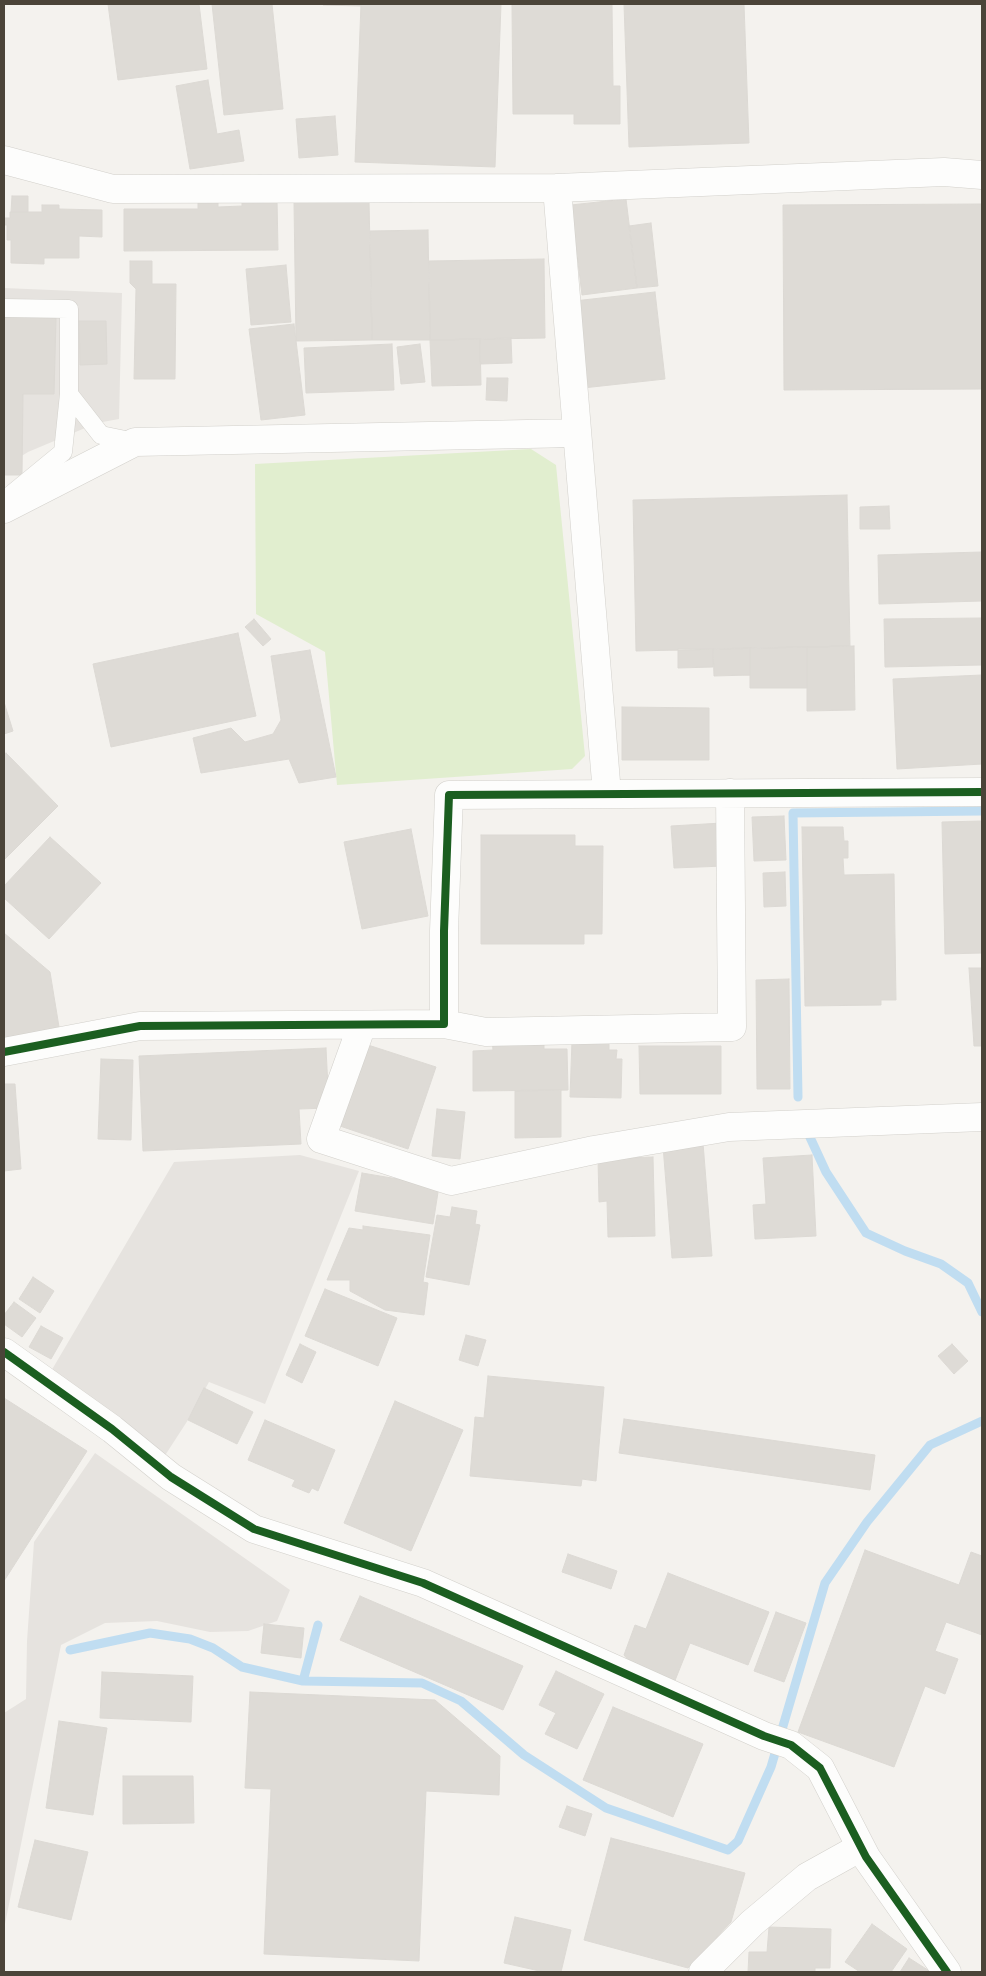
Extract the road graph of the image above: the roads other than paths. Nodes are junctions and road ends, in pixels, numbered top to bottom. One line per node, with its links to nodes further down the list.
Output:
1 (4, 160): 3 (street)
2 (982, 175): 3 (street)
3 (557, 188): 6 (street)
4 (4, 308): 5 (lane)
5 (69, 394): 7 (lane); 8 (lane)
6 (576, 433): 7 (street); 12 (street)
7 (135, 442): 9 (street)
8 (4, 501)
9 (4, 509)
10 (982, 792): 11 (street)
11 (730, 793): 12 (street); 13 (street)
12 (607, 794): 13 (street)
13 (444, 1024): 14 (street)
14 (362, 1025): 15 (street); 16 (street)
15 (4, 1052)
16 (982, 1118)
17 (4, 1352): 18 (street)
18 (861, 1847): 19 (street); 20 (street)
19 (703, 1972)
20 (947, 1972)

